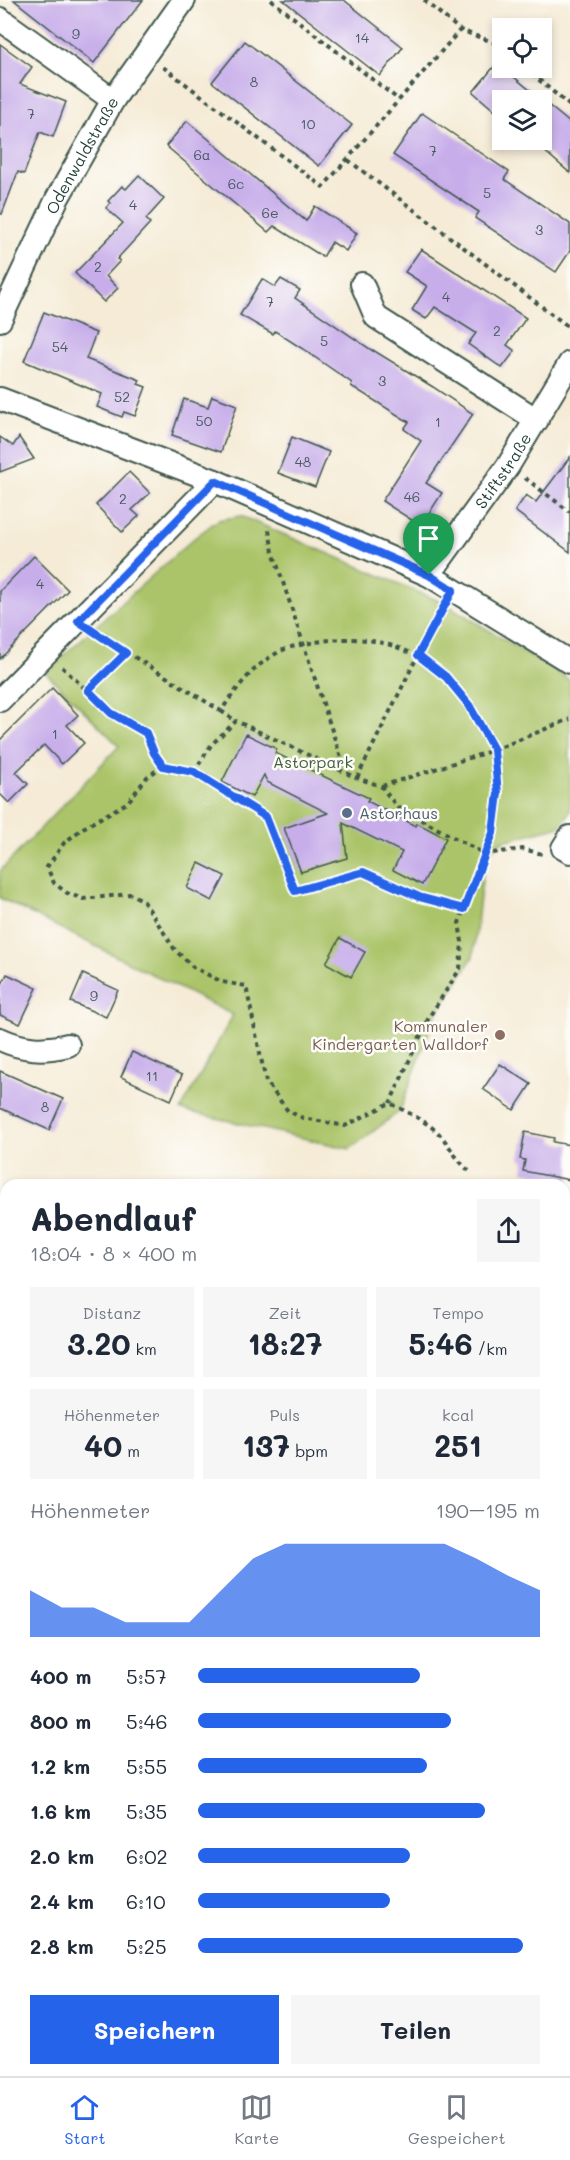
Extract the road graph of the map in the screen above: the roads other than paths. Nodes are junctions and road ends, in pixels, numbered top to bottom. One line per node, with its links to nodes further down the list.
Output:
1 (184, 0): 3 (street, Odenwaldstraße)
2 (0, 19): 3 (street)
3 (113, 100): 5 (street, Odenwaldstraße)
4 (362, 284): 8 (street)
5 (0, 320)
6 (570, 363): 8 (street, Stiftstraße)
7 (0, 399): 9 (street)
8 (537, 420): 10 (street, Stiftstraße)
9 (215, 481): 10 (street); 12 (street)
10 (429, 575): 11 (street)
11 (570, 662)
12 (0, 700)
13 (570, 837): 14 (street)
14 (570, 852)
15 (0, 1040): 16 (street)
16 (68, 1045)

